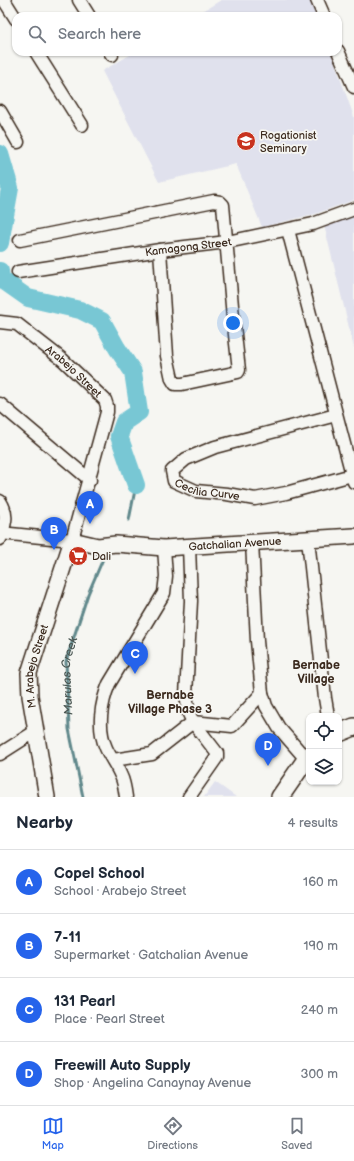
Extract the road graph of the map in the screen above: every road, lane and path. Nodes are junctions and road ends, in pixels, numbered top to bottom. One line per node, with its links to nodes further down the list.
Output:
1 (4, 0): 6 (street)
2 (79, 0): 4 (street)
3 (317, 0): 5 (street)
4 (86, 12)
5 (322, 12)
6 (12, 13)
7 (38, 56): 11 (street)
8 (341, 56): 9 (street)
9 (354, 86)
10 (0, 111): 12 (street)
11 (82, 126)
12 (18, 142)
13 (354, 209): 14 (street, Kamagong Street)
14 (288, 230): 16 (street, Kamagong Street); 21 (street)
15 (20, 240): 16 (street)
16 (227, 242): 17 (street, Kamagong Street); 17 (street)
17 (160, 250): 18 (street, Kamagong Street)
18 (18, 272)
19 (0, 322): 23 (street, Arabejo Street)
20 (0, 404): 23 (street)
21 (336, 415): 22 (street); 22 (street, Cecilia Curve)
22 (353, 479)
23 (90, 480): 28 (street, Arabejo Street)
24 (0, 501): 25 (street)
25 (1, 535): 28 (street, Gatchalian Avenue)
26 (354, 536): 27 (street, Gatchalian Avenue)
27 (308, 539): 29 (street, Gatchalian Avenue); 33 (street)
28 (72, 540): 31 (street, Gatchalian Avenue); 36 (street, M. Arabejo Street)
29 (252, 542): 30 (street, Gatchalian Avenue); 32 (street)
30 (189, 546): 31 (street, Gatchalian Avenue); 34 (street)
31 (164, 548): 41 (street)
32 (262, 693): 34 (street); 39 (street)
33 (328, 713)
34 (193, 722): 41 (street); 45 (street)
35 (354, 727): 37 (main road)
36 (36, 731): 38 (street); 43 (street, M. Arabejo Street)
37 (342, 732)
38 (0, 754)
39 (306, 756)
40 (306, 759): 42 (main road)
41 (113, 760): 44 (street)
42 (286, 794)
43 (47, 797)
44 (126, 797)
45 (189, 797)

